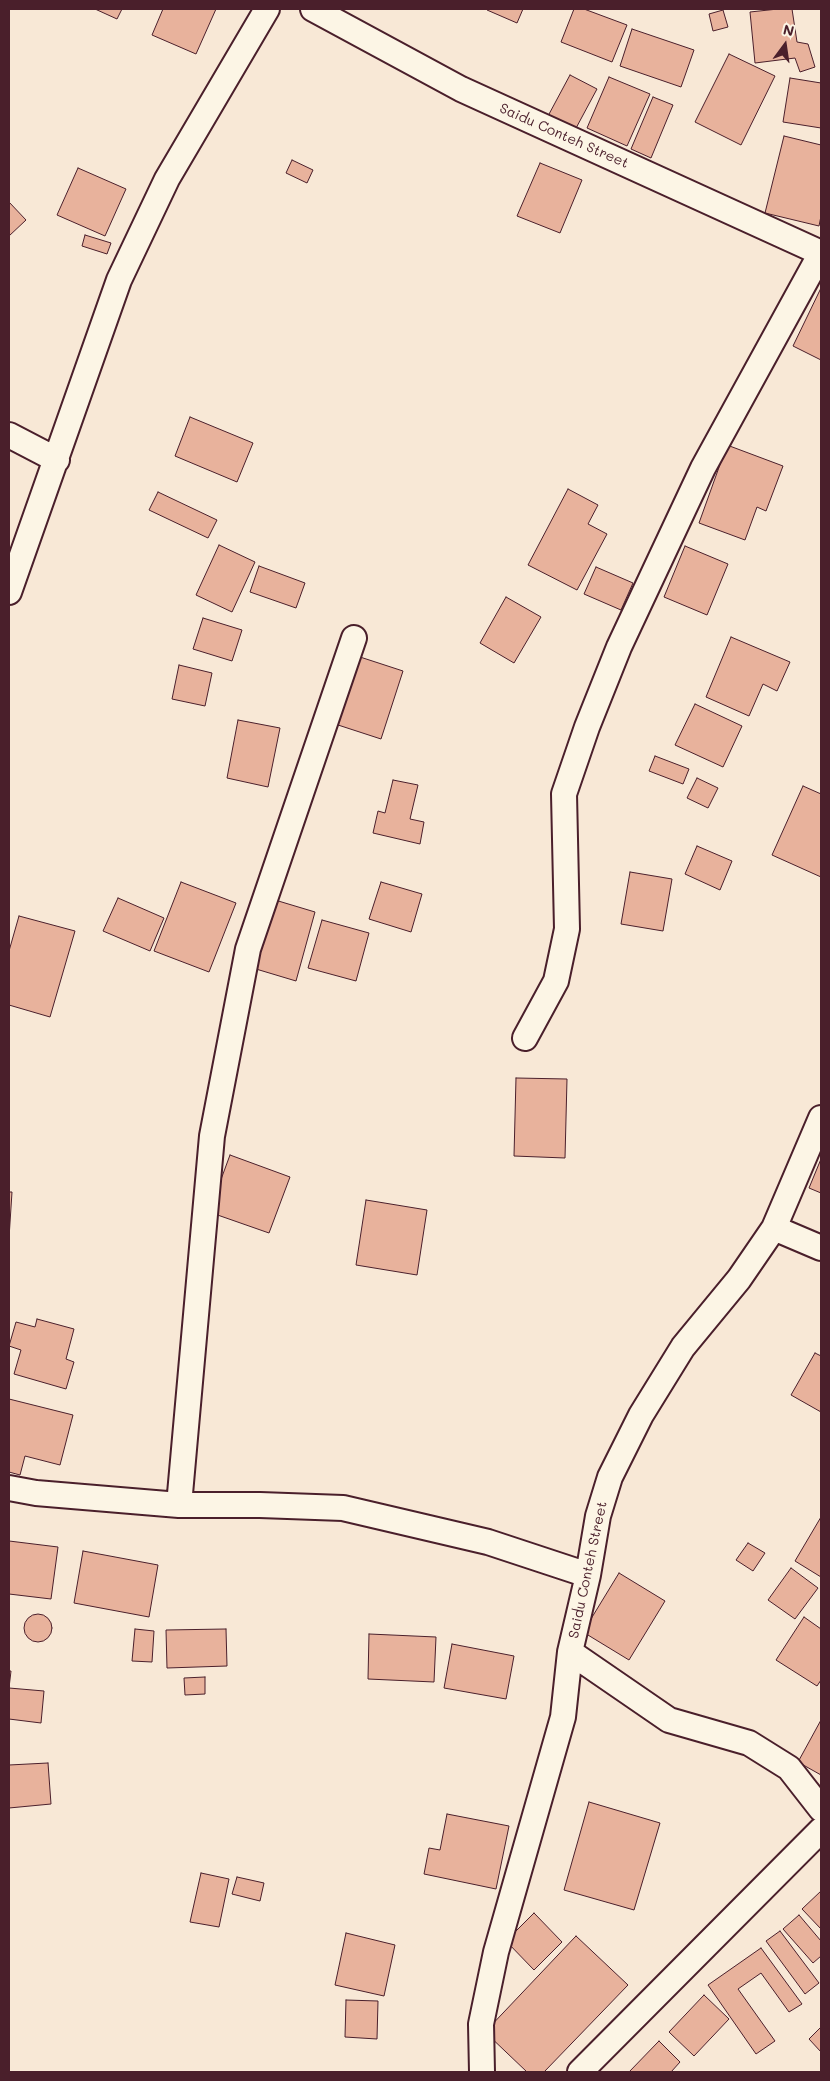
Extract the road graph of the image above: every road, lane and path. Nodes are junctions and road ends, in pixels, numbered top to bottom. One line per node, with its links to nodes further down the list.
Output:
1 (267, 9): 5 (street)
2 (313, 9): 3 (street, Saidu Conteh Street)
3 (821, 253): 8 (street)
4 (9, 434): 5 (street)
5 (57, 460): 6 (street)
6 (9, 592)
7 (354, 638): 13 (street)
8 (525, 1038)
9 (821, 1118): 10 (street, Saidu Conteh Street)
10 (774, 1228): 11 (street); 14 (street, Saidu Conteh Street)
11 (821, 1248)
12 (9, 1488): 13 (street)
13 (179, 1505): 14 (street)
14 (588, 1575): 15 (street, Saidu Conteh Street)
15 (570, 1652): 16 (street); 18 (street, Saidu Conteh Street)
16 (821, 1809)
17 (821, 1830): 19 (street)
18 (482, 2072)
19 (580, 2072)

